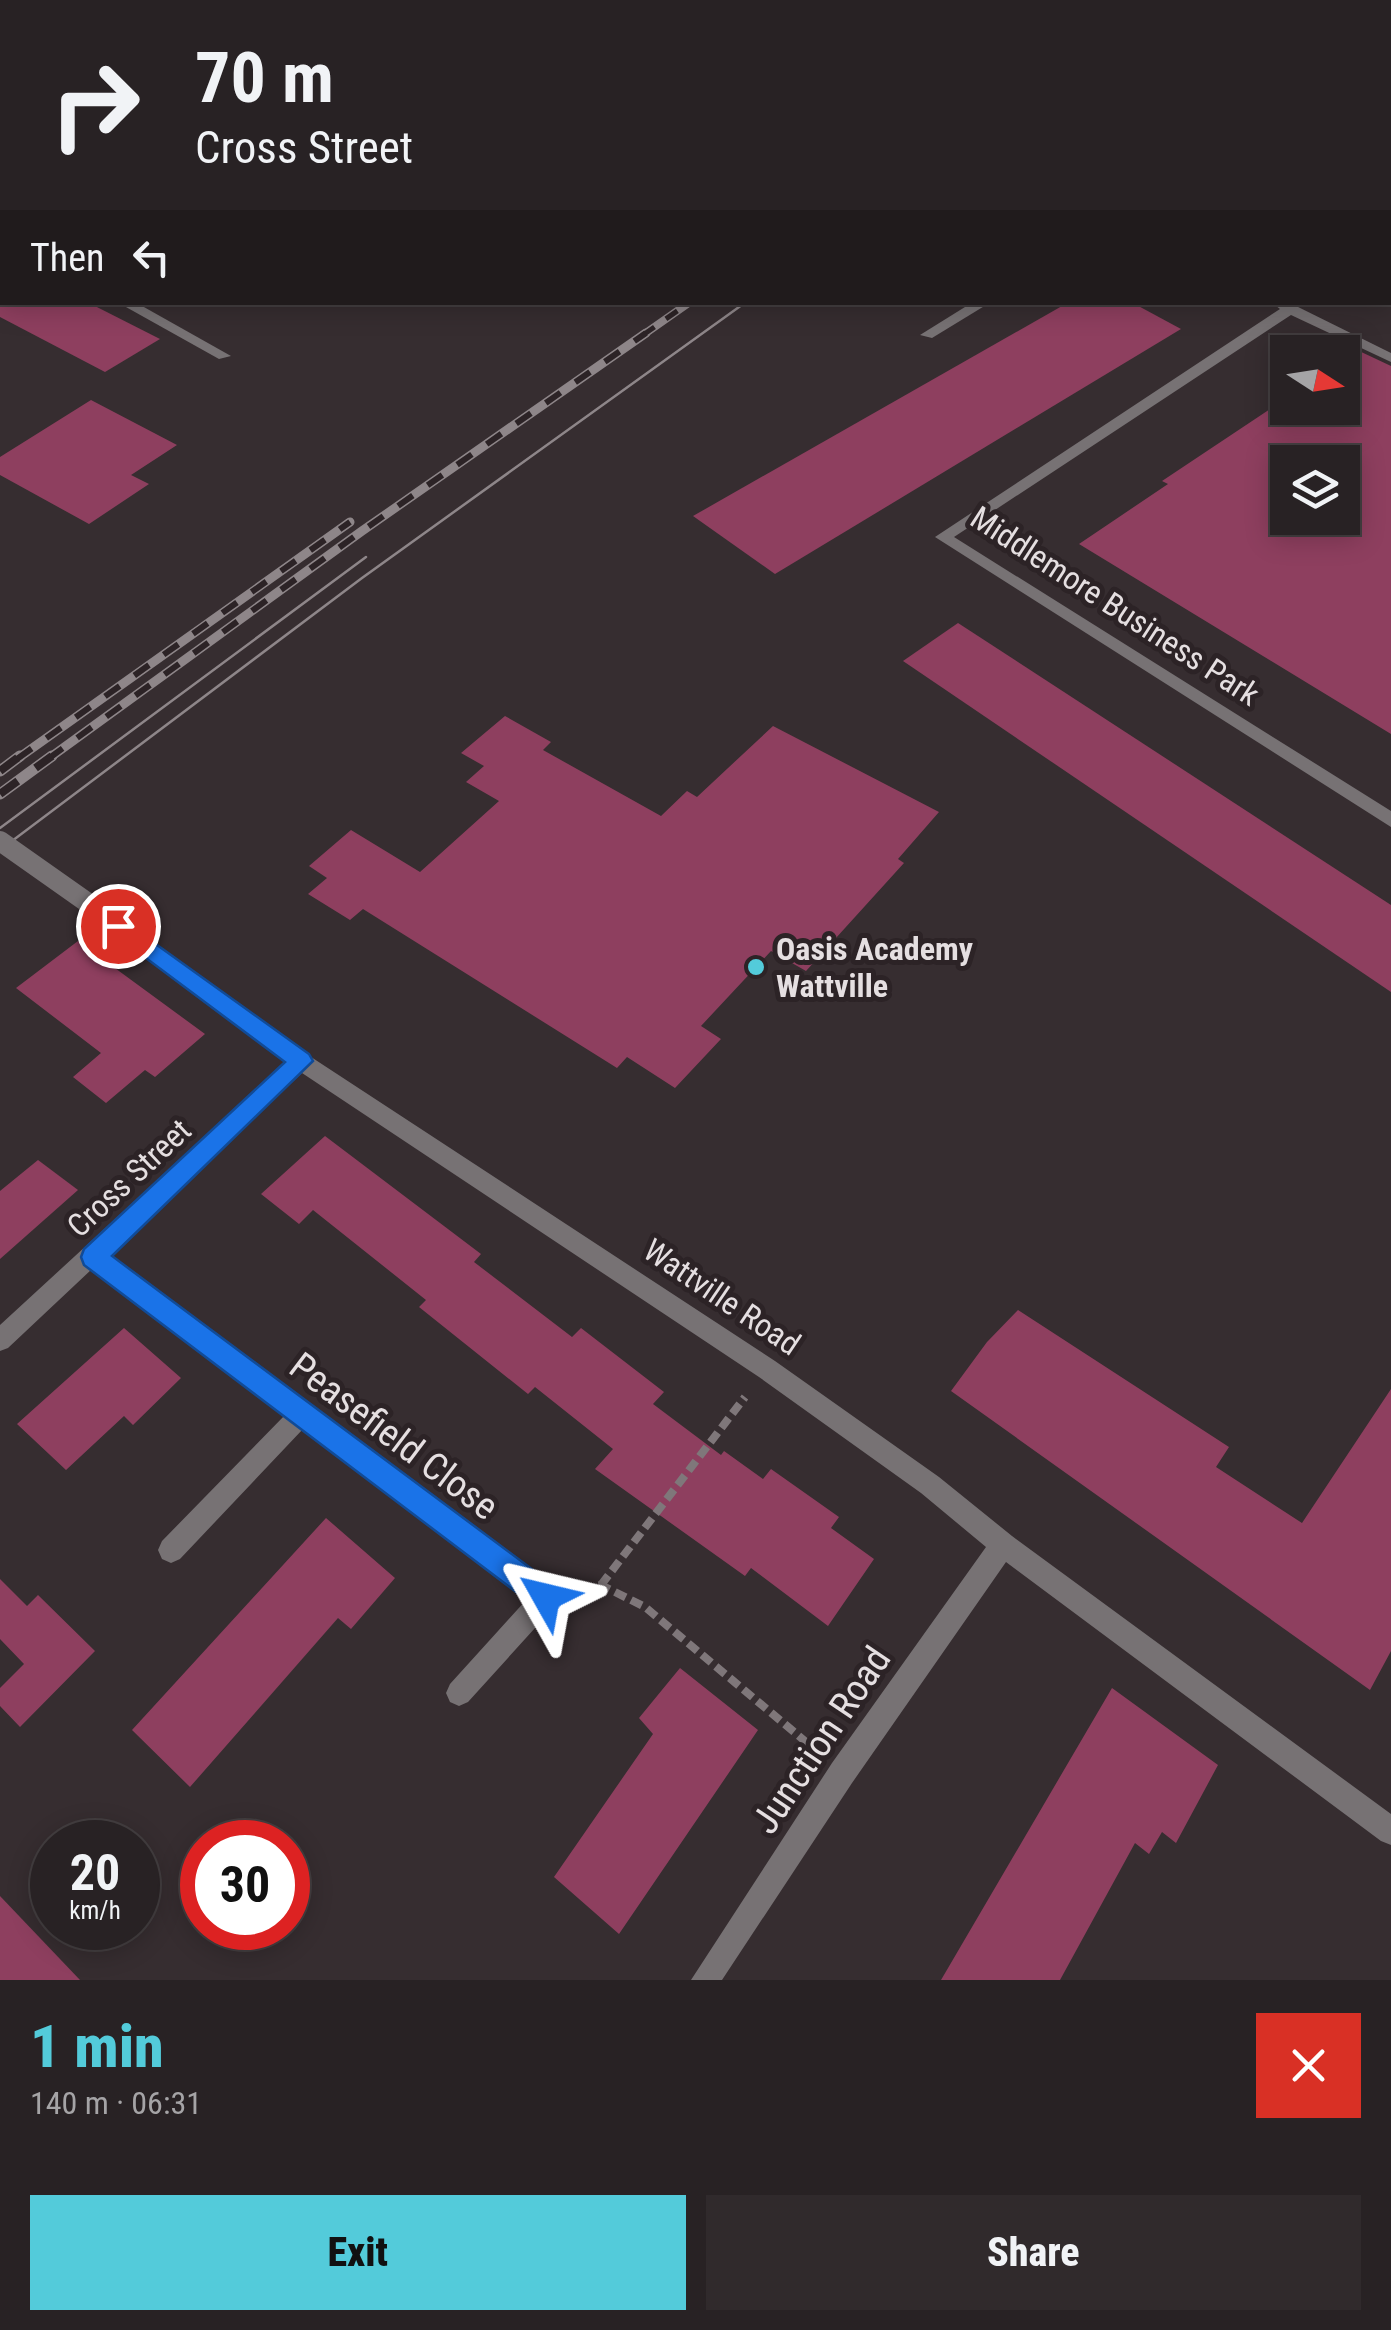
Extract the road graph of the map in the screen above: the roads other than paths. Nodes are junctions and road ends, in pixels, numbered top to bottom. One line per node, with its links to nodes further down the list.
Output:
1 (130, 305): 5 (street)
2 (979, 305): 4 (street)
3 (1283, 306): 6 (street, Middlemore Business Park); 7 (street, Middlemore Business Park)
4 (928, 335)
5 (224, 356)
6 (1391, 358)
7 (1391, 820)
8 (0, 841): 9 (street, Wattville Road, bridge)
9 (301, 1061): 10 (street, Cross Street); 13 (street, Wattville Road)
10 (93, 1257): 11 (street, Cross Street); 12 (street, Peasefield Close)
11 (0, 1340)
12 (302, 1413): 14 (street); 15 (street, Peasefield Close)
13 (1002, 1545): 16 (street, Wattville Road); 17 (street, Junction Road)
14 (171, 1550)
15 (458, 1692)
16 (1391, 1831)
17 (705, 1980)

